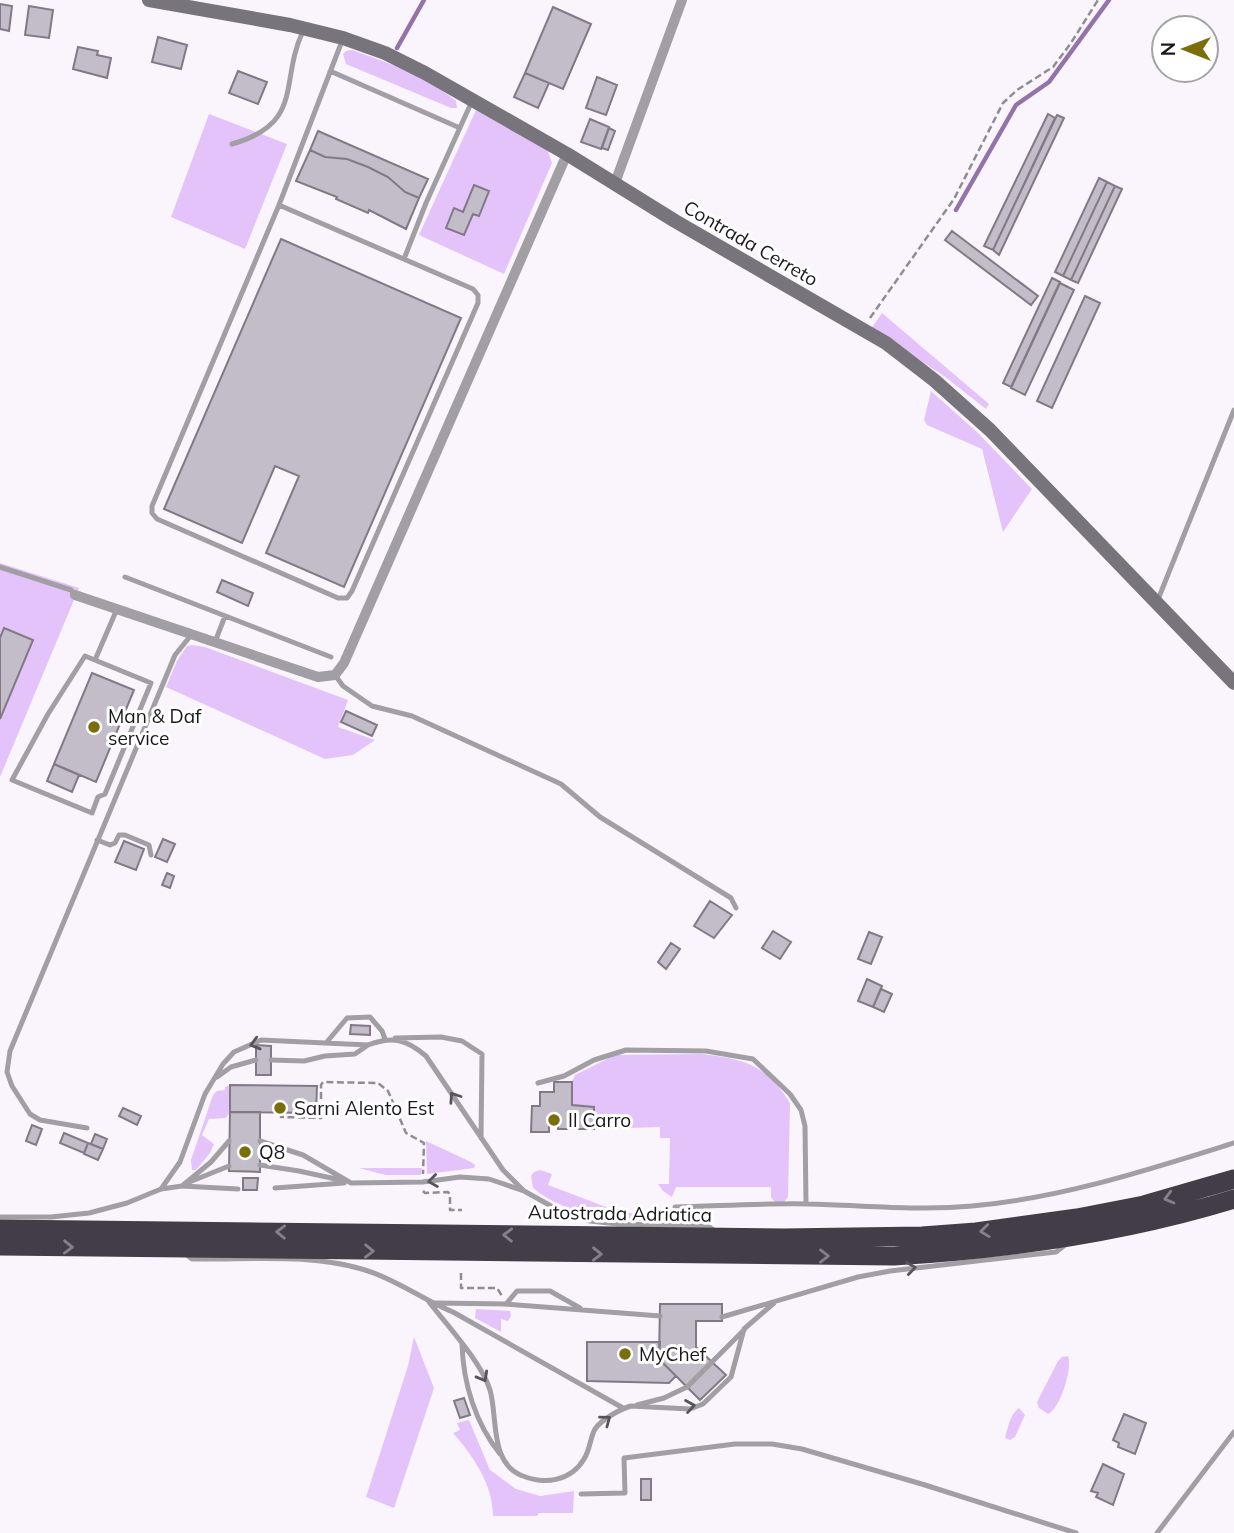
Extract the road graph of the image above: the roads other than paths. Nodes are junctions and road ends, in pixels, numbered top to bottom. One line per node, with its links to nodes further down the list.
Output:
1 (149, 0): 3 (main road, Contrada Cerreto)
2 (682, 0): 10 (street)
3 (304, 29): 4 (main road, Contrada Cerreto); 8 (lane)
4 (343, 38): 5 (lane); 6 (main road, Contrada Cerreto)
5 (330, 71): 7 (lane); 11 (lane)
6 (473, 99): 7 (lane); 9 (main road, Contrada Cerreto)
7 (460, 128): 12 (lane)
8 (232, 144)
9 (567, 154): 10 (main road, Contrada Cerreto); 24 (street)
10 (615, 183): 17 (main road, Contrada Cerreto)
11 (279, 205): 12 (lane); 12 (lane)
12 (404, 259)
13 (1234, 410): 17 (lane)
14 (0, 567): 16 (lane)
15 (125, 577): 19 (lane)
16 (75, 595): 18 (street)
17 (1156, 604): 25 (main road, Contrada Cerreto)
18 (117, 609): 20 (street); 23 (lane)
19 (225, 616): 21 (lane); 22 (lane)
20 (192, 634): 21 (street); 26 (lane)
21 (215, 642): 24 (street)
22 (331, 657)
23 (95, 660): 23 (lane)
24 (335, 675): 28 (lane)
25 (1234, 683)
26 (97, 840): 27 (lane); 36 (lane)
27 (151, 855)
28 (736, 908)
29 (385, 1039): 30 (lane); 31 (lane); 37 (lane, one-way to 29); 37 (lane)
30 (326, 1043): 31 (lane); 34 (lane, one-way to 34)
31 (368, 1045): 33 (lane)
32 (256, 1060): 34 (lane)
33 (271, 1060)
34 (214, 1080): 47 (lane)
35 (538, 1083): 51 (lane)
36 (87, 1128)
37 (481, 1138): 49 (lane)
38 (229, 1141): 45 (lane)
39 (260, 1141): 44 (lane)
40 (1234, 1143): 51 (lane)
41 (260, 1165): 44 (lane)
42 (229, 1166): 45 (lane)
43 (1234, 1179): 55 (highway, Autostrada Adriatica, one-way to 55)
44 (351, 1183): 46 (lane); 49 (lane, one-way to 44)
45 (181, 1186): 47 (lane); 48 (lane)
46 (275, 1188)
47 (162, 1189): 53 (lane)
48 (238, 1189)
49 (524, 1191): 55 (lane)
50 (1234, 1199): 56 (highway)
51 (806, 1204): 52 (lane)
52 (675, 1207)
53 (0, 1217)
54 (0, 1228): 55 (highway, Autostrada Adriatica, one-way to 54)
55 (724, 1237)
56 (1072, 1238): 58 (highway, one-way to 56); 60 (lane, one-way to 56)
57 (0, 1246): 58 (highway, one-way to 58)
58 (179, 1249): 59 (lane)
59 (429, 1302): 61 (lane); 66 (lane); 68 (lane)
60 (774, 1303): 64 (lane); 65 (lane)
61 (506, 1304): 62 (lane); 62 (lane)
62 (583, 1310): 63 (lane)
63 (660, 1316)
64 (722, 1317)
65 (744, 1329): 67 (lane); 67 (lane, one-way to 65)
66 (462, 1344): 70 (lane, one-way to 70); 70 (lane)
67 (631, 1406): 68 (lane)
68 (623, 1408): 70 (lane, one-way to 68)
69 (1234, 1432): 73 (lane)
70 (502, 1456)
71 (582, 1494): 72 (lane)
72 (1076, 1533)
73 (1157, 1533)

